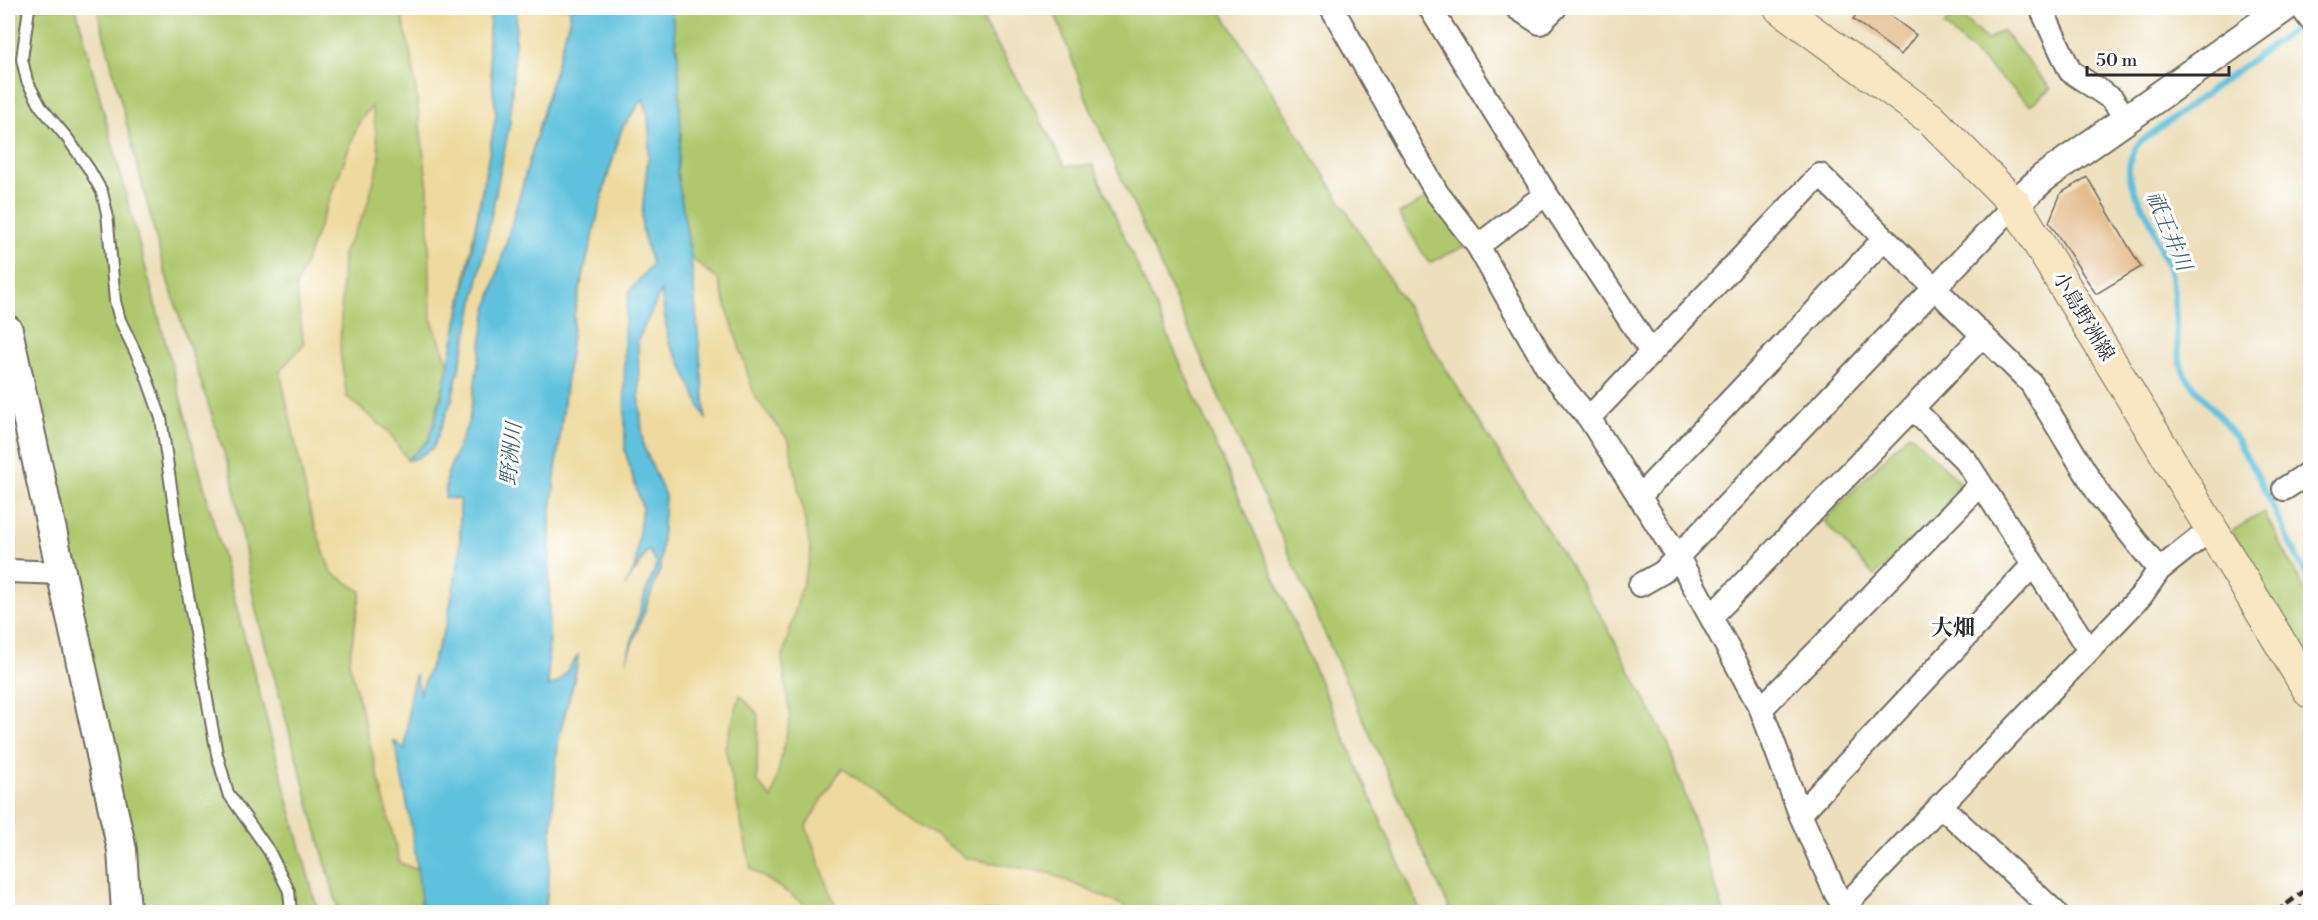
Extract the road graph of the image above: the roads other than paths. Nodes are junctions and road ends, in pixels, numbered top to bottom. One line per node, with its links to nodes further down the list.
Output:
1 (29, 8): 39 (lane)
2 (1332, 8): 13 (street)
3 (1430, 8): 10 (street)
4 (1517, 8): 5 (street)
5 (1555, 8)
6 (1780, 8): 11 (main road, 小島野洲線)
7 (2041, 8): 9 (street)
8 (2301, 12): 9 (street)
9 (2126, 118): 11 (street)
10 (1546, 195): 13 (street); 17 (street)
11 (2015, 204): 14 (street); 24 (main road, 小島野洲線)
12 (1884, 239): 14 (street); 17 (street); 23 (street)
13 (1478, 246): 19 (street)
14 (1935, 288): 16 (street); 25 (street)
15 (8, 330): 29 (street)
16 (1983, 335): 18 (street); 27 (street)
17 (1651, 352): 19 (street)
18 (1913, 409): 21 (street); 31 (street)
19 (1588, 418): 23 (street)
20 (2310, 473): 22 (street)
21 (1981, 484): 26 (street); 34 (street)
22 (2284, 489)
23 (1639, 497): 25 (street)
24 (2212, 528): 27 (street); 33 (main road, 小島野洲線)
25 (1678, 557): 30 (street); 31 (street)
26 (2033, 565): 32 (street); 36 (street)
27 (2158, 570): 32 (street)
28 (8, 571): 29 (street)
29 (62, 573): 38 (street)
30 (1640, 585)
31 (1712, 617): 34 (street)
32 (2089, 650): 35 (street)
33 (2310, 692)
34 (1761, 709): 36 (street)
35 (1940, 806): 37 (street); 40 (street)
36 (1800, 814): 37 (street)
37 (1841, 909)
38 (126, 912)
39 (291, 912)
40 (2055, 912)

